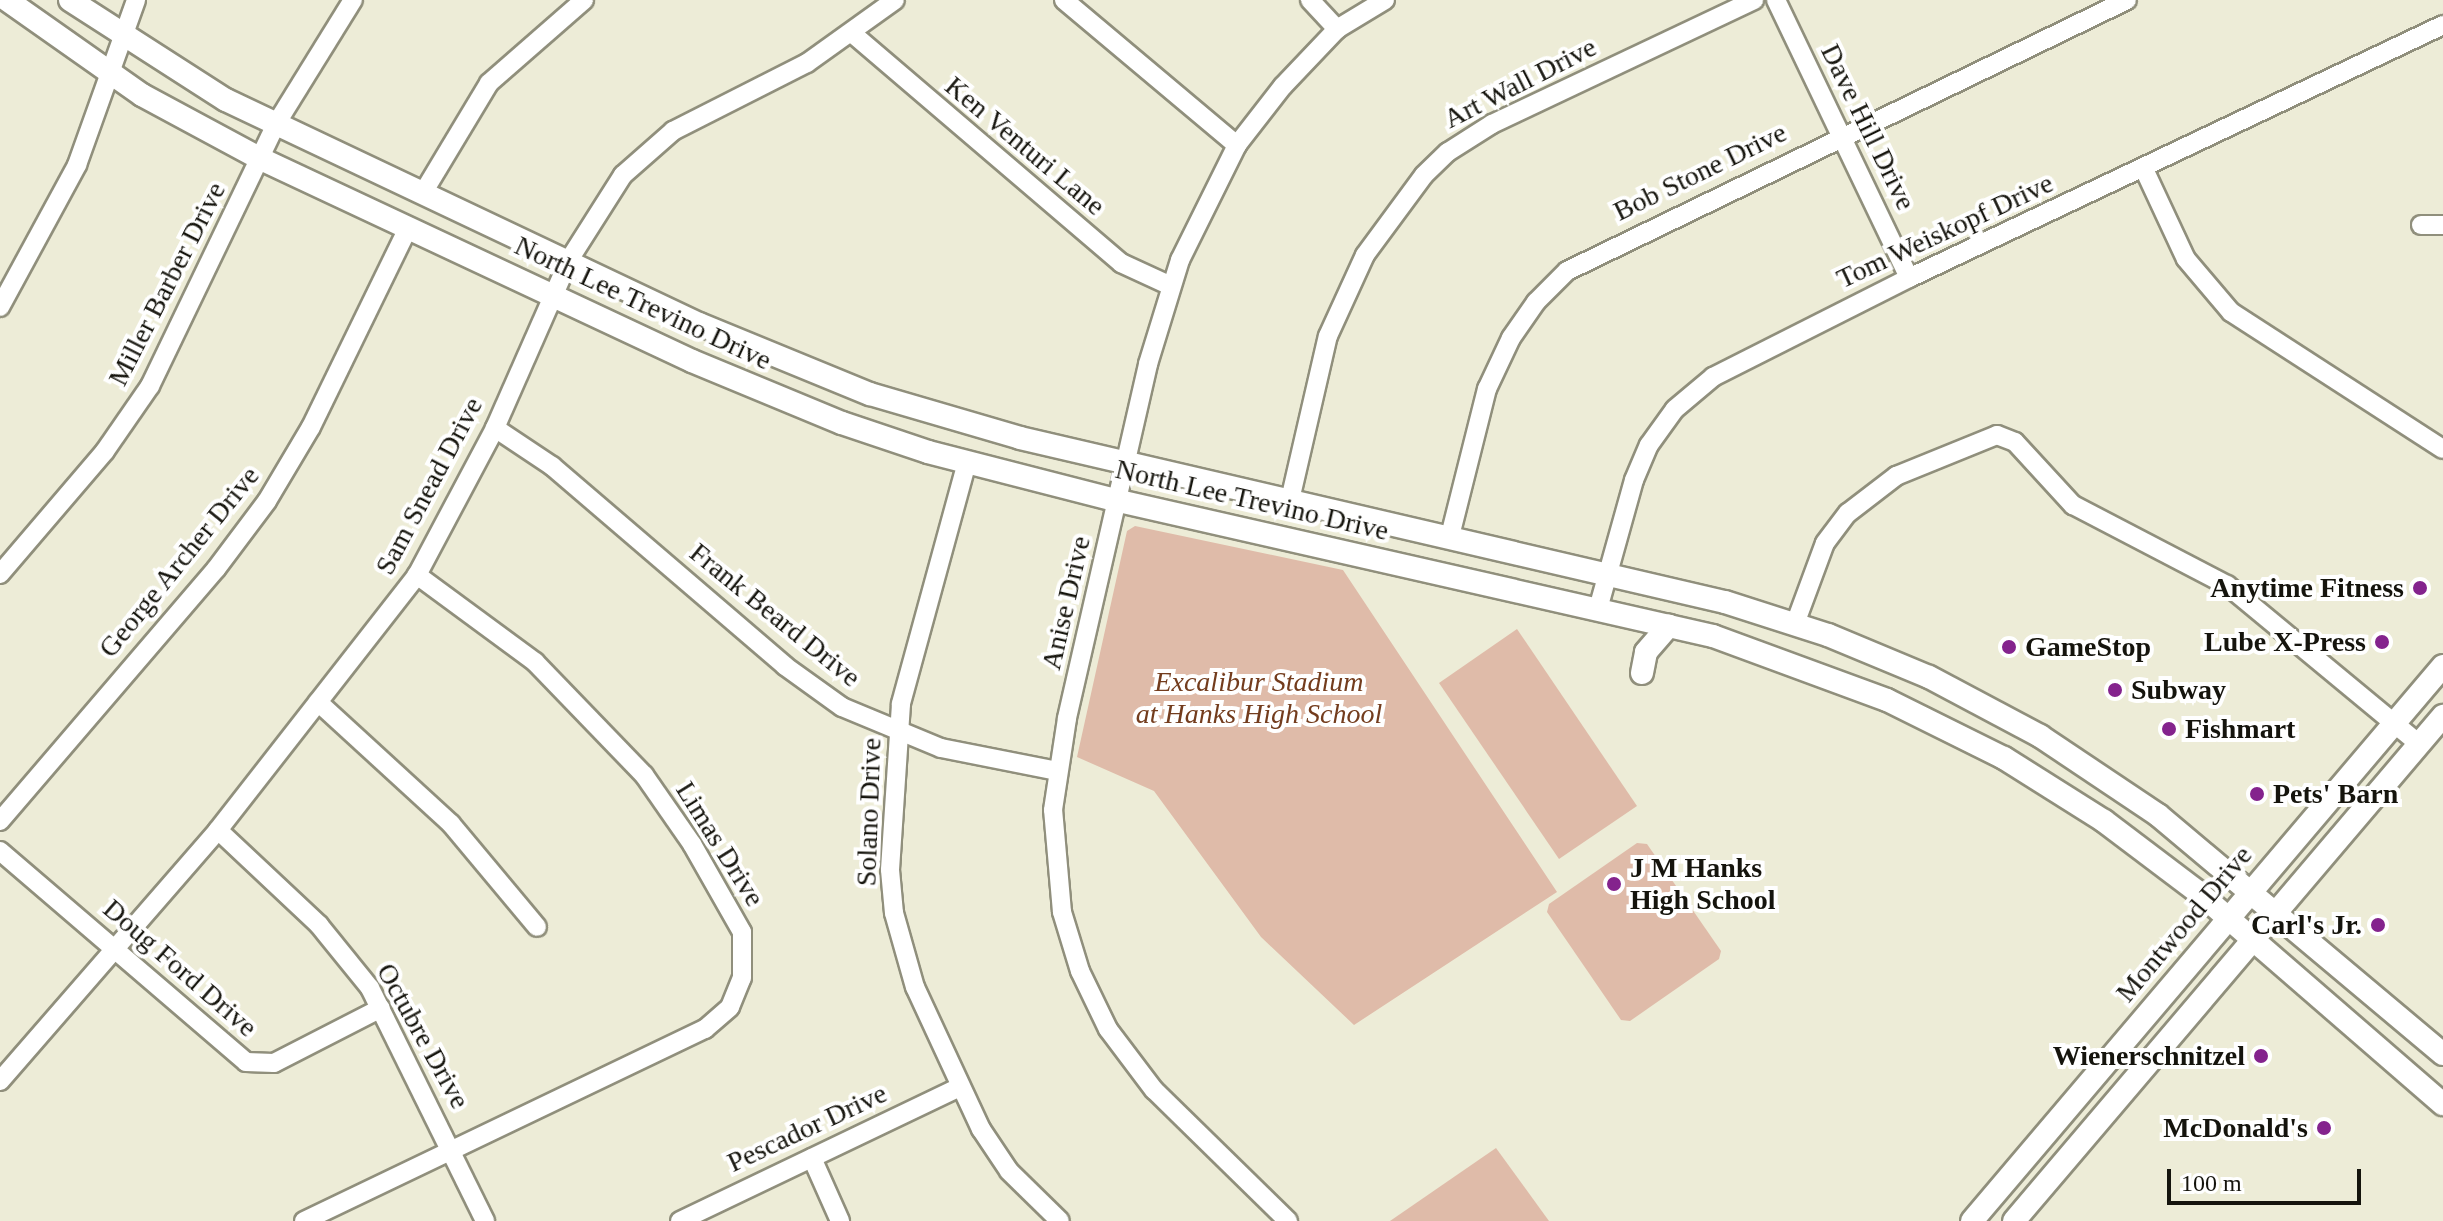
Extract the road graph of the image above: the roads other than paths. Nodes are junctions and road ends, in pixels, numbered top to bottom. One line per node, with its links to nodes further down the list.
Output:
1 (7, 0): 17 (main road, North Lee Trevino Drive)
2 (70, 0): 16 (main road, North Lee Trevino Drive)
3 (136, 0): 16 (street)
4 (353, 0): 18 (street, Miller Barber Drive)
5 (584, 0): 23 (street)
6 (895, 0): 15 (street, Sam Snead Drive)
7 (1064, 0): 20 (street)
8 (1310, 0): 14 (street)
9 (1385, 0): 14 (street, Anise Drive)
10 (1754, 0): 38 (street, Art Wall Drive)
11 (1776, 0): 19 (street, Dave Hill Drive)
12 (2127, 0): 19 (street, Bob Stone Drive)
13 (2443, 25): 22 (street, Tom Weiskopf Drive)
14 (1337, 29): 20 (street, Anise Drive)
15 (853, 34): 27 (street, Sam Snead Drive); 29 (street, Ken Venturi Lane)
16 (123, 38): 17 (street); 18 (main road, North Lee Trevino Drive)
17 (111, 75): 21 (main road, North Lee Trevino Drive); 31 (street)
18 (276, 124): 21 (street, Miller Barber Drive); 23 (main road, North Lee Trevino Drive)
19 (1841, 136): 28 (street, Dave Hill Drive); 40 (street, Bob Stone Drive)
20 (1237, 145): 29 (street, Anise Drive)
21 (261, 159): 26 (main road, North Lee Trevino Drive); 41 (street, Miller Barber Drive)
22 (2144, 169): 28 (street, Tom Weiskopf Drive); 35 (street)
23 (423, 193): 27 (main road, North Lee Trevino Drive)
24 (2421, 225): 25 (street)
25 (2443, 225)
26 (408, 228): 30 (main road, North Lee Trevino Drive); 57 (street, George Archer Drive)
27 (569, 260): 30 (street, Sam Snead Drive); 32 (main road, North Lee Trevino Drive)
28 (1909, 278): 43 (street, Tom Weiskopf Drive)
29 (1171, 286): 37 (street, Anise Drive)
30 (556, 297): 33 (main road, North Lee Trevino Drive); 34 (street, Sam Snead Drive)
31 (0, 307)
32 (853, 386): 33 (main road); 37 (main road, North Lee Trevino Drive)
33 (842, 423): 36 (main road, North Lee Trevino Drive)
34 (495, 428): 42 (street, Sam Snead Drive); 54 (street, Frank Beard Drive)
35 (2443, 449)
36 (967, 462): 39 (main road, North Lee Trevino Drive); 54 (street, Solano Drive)
37 (1128, 464): 38 (main road, North Lee Trevino Drive); 39 (street, Anise Drive)
38 (1290, 500): 40 (main road, North Lee Trevino Drive)
39 (1119, 501): 44 (main road, North Lee Trevino Drive); 56 (street, Anise Drive)
40 (1450, 536): 43 (main road, North Lee Trevino Drive)
41 (0, 574)
42 (417, 575): 51 (street, Sam Snead Drive); 71 (street, Limas Drive)
43 (1609, 575): 44 (street, Tom Weiskopf Drive); 45 (main road, North Lee Trevino Drive)
44 (1598, 609): 46 (main road, North Lee Trevino Drive)
45 (1795, 624): 47 (main road, North Lee Trevino Drive); 53 (street)
46 (1669, 626): 49 (main road); 50 (main road, North Lee Trevino Drive)
47 (1900, 664): 50 (main road); 60 (main road, North Lee Trevino Drive)
48 (2443, 666): 53 (main road, Montwood Drive)
49 (1642, 673)
50 (1887, 700): 62 (main road, North Lee Trevino Drive)
51 (318, 702): 58 (street, Sam Snead Drive); 63 (street)
52 (2443, 716): 55 (main road)
53 (2394, 723): 55 (street); 60 (main road, Montwood Drive)
54 (899, 733): 56 (street, Frank Beard Drive); 69 (street, Solano Drive)
55 (2419, 744): 61 (main road)
56 (1057, 771): 80 (street, Anise Drive)
57 (0, 821)
58 (218, 830): 65 (street, Sam Snead Drive); 66 (street, Octubre Drive)
59 (0, 851): 65 (street, Doug Ford Drive)
60 (2251, 892): 61 (main road, North Lee Trevino Drive); 62 (main road, Montwood Drive)
61 (2276, 912): 64 (main road); 67 (main road, North Lee Trevino Drive)
62 (2228, 918): 64 (main road, North Lee Trevino Drive); 73 (main road, Montwood Drive)
63 (537, 927)
64 (2252, 939): 70 (main road, North Lee Trevino Drive); 74 (main road)
65 (114, 948): 66 (street, Doug Ford Drive); 68 (street, Sam Snead Drive)
66 (381, 1008): 71 (street, Octubre Drive)
67 (2443, 1054)
68 (0, 1081)
69 (960, 1087): 72 (street, Pescador Drive); 79 (street, Solano Drive)
70 (2443, 1104)
71 (452, 1150): 75 (street, Limas Drive); 76 (street, Octubre Drive)
72 (812, 1158): 77 (street, Pescador Drive); 78 (street)
73 (2009, 1179): 74 (main road); 81 (main road, Montwood Drive)
74 (2033, 1200): 82 (main road)
75 (304, 1221)
76 (485, 1221)
77 (680, 1221)
78 (840, 1221)
79 (1060, 1221)
80 (1288, 1221)
81 (1972, 1221)
82 (2014, 1221)

